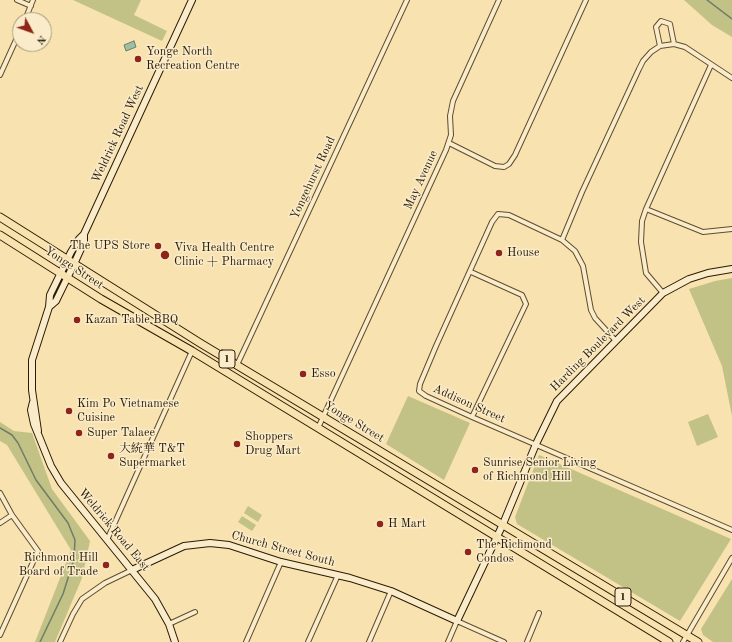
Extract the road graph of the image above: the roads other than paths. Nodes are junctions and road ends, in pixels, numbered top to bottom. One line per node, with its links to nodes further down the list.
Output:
1 (17, 0): 7 (street)
2 (33, 0): 7 (street)
3 (192, 0): 21 (street, Weldrick Road West)
4 (407, 0): 30 (street, Yongehurst Road)
5 (499, 0): 15 (street)
6 (586, 0): 15 (street, May Avenue)
7 (31, 6): 8 (street)
8 (28, 12)
9 (674, 44): 10 (street); 10 (street); 12 (street)
10 (660, 46): 20 (street)
11 (12, 49): 13 (street)
12 (711, 65): 14 (street); 16 (street)
13 (0, 75)
14 (732, 78)
15 (449, 143): 31 (street, May Avenue)
16 (646, 209): 18 (street); 26 (street)
17 (0, 218): 21 (main road, Yonge Street / 1)
18 (732, 229)
19 (0, 235): 23 (main road, Yonge Street / 1)
20 (562, 240): 24 (street, Addison Street); 28 (street)
21 (71, 262): 23 (street, Weldrick Road East); 25 (street, Weldrick Road East); 30 (main road, Yonge Street / 1)
22 (732, 269): 26 (street, Harding Boulevard West)
23 (60, 272): 25 (main road, Yonge Street / 1); 27 (street, Weldrick Road East)
24 (471, 272): 32 (street, Addison Street); 32 (street)
25 (67, 277): 27 (street, Weldrick Road East); 29 (main road, Yonge Street / 1)
26 (663, 293): 28 (street, Harding Boulevard West)
27 (50, 307): 41 (street, Weldrick Road East)
28 (616, 340): 34 (street, Harding Boulevard West)
29 (192, 351): 33 (main road, Yonge Street / 1); 41 (street)
30 (237, 365): 31 (main road, Yonge Street / 1)
31 (324, 416): 33 (street, May Avenue); 38 (main road, Yonge Street / 1)
32 (472, 417): 34 (street, Addison Street)
33 (318, 428): 40 (main road, Yonge Street / 1)
34 (536, 444): 38 (street, Harding Boulevard West); 39 (street, Addison Street)
35 (0, 493): 36 (street)
36 (12, 515): 37 (street); 51 (street)
37 (0, 523)
38 (503, 524): 40 (street, Harding Boulevard West); 52 (main road, Yonge Street / 1)
39 (732, 530)
40 (496, 536): 49 (street, Harding Boulevard West); 61 (main road, Yonge Street / 1)
41 (108, 540): 44 (street, Weldrick Road East)
42 (732, 558): 52 (street)
43 (282, 562): 44 (street, Church Street South); 45 (street, Church Street South); 55 (street)
44 (132, 570): 50 (street, Weldrick Road East); 53 (street, Church Street South)
45 (338, 575): 46 (street, Church Street South); 56 (street)
46 (391, 591): 49 (street, Church Street South); 57 (street)
47 (194, 612): 50 (street)
48 (539, 613): 60 (street)
49 (457, 621): 58 (street); 59 (street, Church Street South)
50 (169, 624): 54 (street, Weldrick Road East)
51 (0, 635)
52 (685, 639): 62 (main road, Yonge Street / 1)
53 (60, 642)
54 (175, 642)
55 (246, 642)
56 (308, 642)
57 (369, 642)
58 (448, 642)
59 (504, 642)
60 (527, 642)
61 (670, 642)
62 (698, 642)

